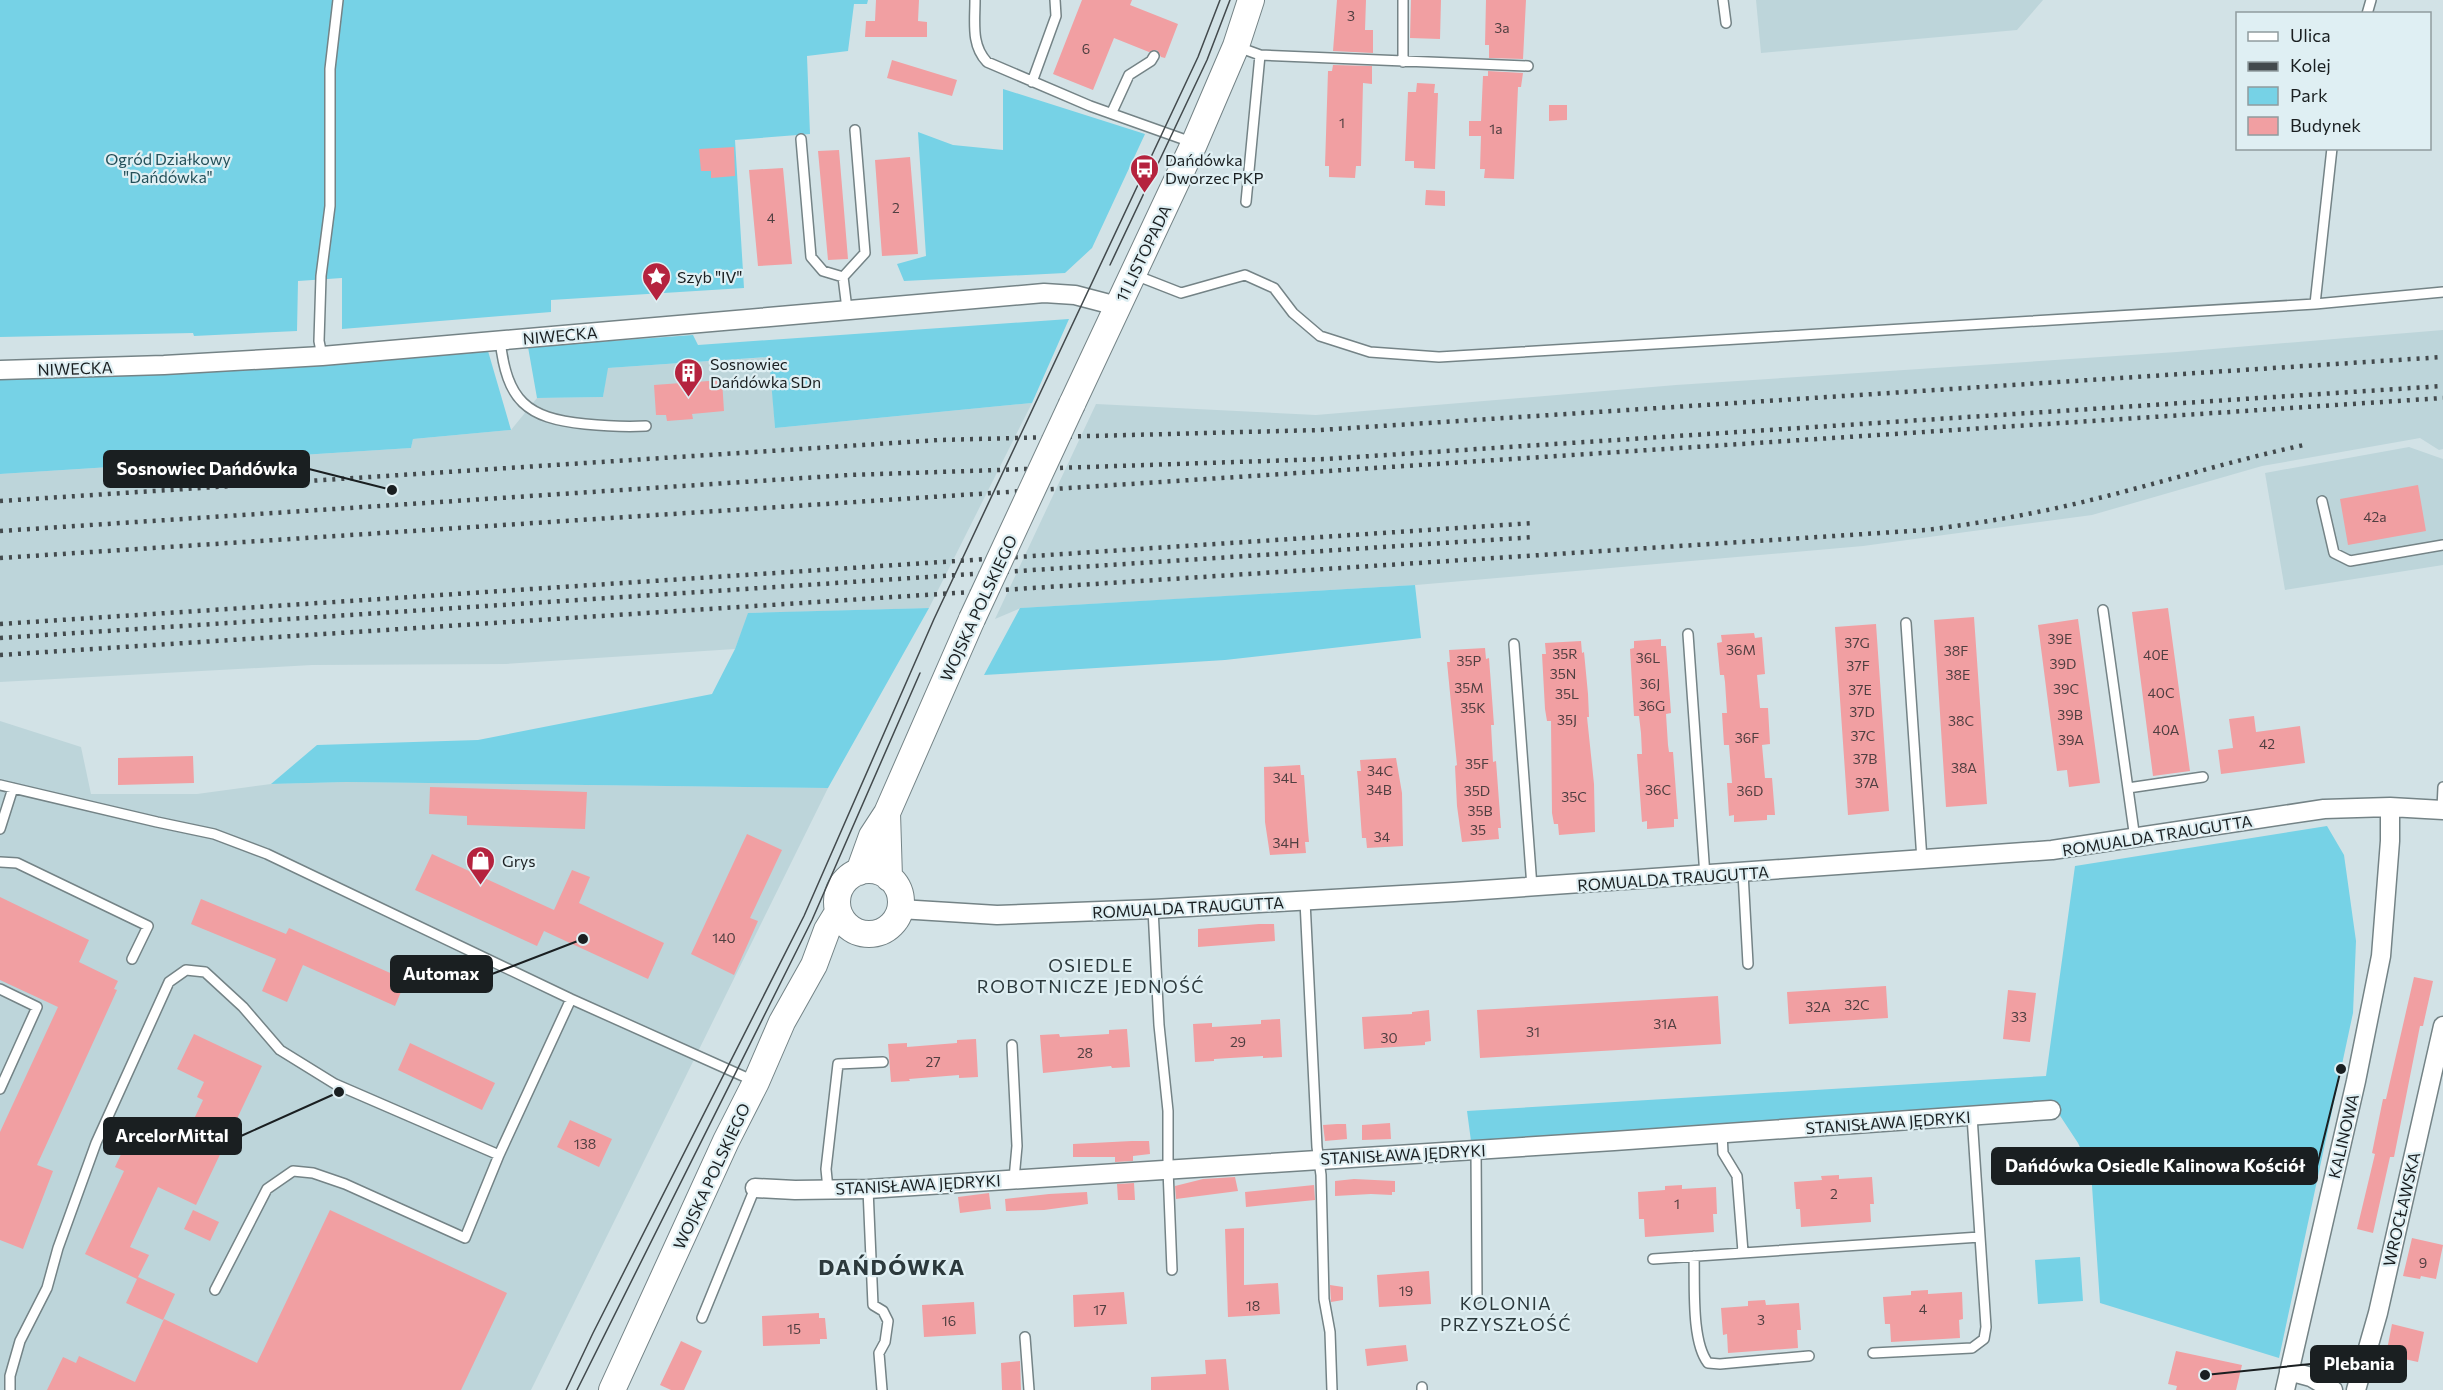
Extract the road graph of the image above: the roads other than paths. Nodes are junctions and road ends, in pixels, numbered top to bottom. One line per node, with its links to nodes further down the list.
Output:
1 (338, 0): 26 (lane)
2 (975, 0): 12 (lane)
3 (1055, 0): 12 (lane)
4 (1251, 0): 8 (main road, 11 LISTOPADA)
5 (1403, 0): 10 (lane)
6 (1723, 0): 7 (lane)
7 (1726, 23)
8 (1248, 51): 10 (lane); 16 (main road, 11 LISTOPADA); 18 (lane)
9 (1154, 56): 13 (lane)
10 (1403, 62): 11 (lane)
11 (1528, 66)
12 (1032, 82): 13 (lane)
13 (1112, 112): 16 (lane)
14 (855, 130): 20 (lane)
15 (801, 139): 20 (lane)
16 (1194, 144): 19 (main road, 11 LISTOPADA)
17 (2332, 150): 22 (lane)
18 (1246, 202)
19 (1133, 274): 22 (lane); 23 (main road, 11 LISTOPADA)
20 (843, 277): 24 (lane)
21 (2443, 292): 22 (lane)
22 (2315, 304)
23 (1117, 306): 24 (street, NIWECKA); 28 (main road, 11 LISTOPADA)
24 (847, 309): 25 (street, NIWECKA)
25 (500, 340): 26 (street, NIWECKA); 29 (lane)
26 (322, 356): 27 (street, NIWECKA)
27 (0, 370)
28 (1072, 404): 43 (main road, WOJSKA POLSKIEGO, bridge)
29 (646, 426)
30 (2322, 501): 31 (lane)
31 (2443, 545)
32 (2103, 610): 40 (lane)
33 (1906, 623): 46 (lane)
34 (1688, 634): 50 (lane)
35 (1514, 644): 52 (lane)
36 (2203, 777): 40 (lane)
37 (0, 784): 39 (lane)
38 (2443, 787): 42 (lane)
39 (13, 788): 44 (lane); 62 (lane)
40 (2128, 788): 45 (lane)
41 (2390, 807): 42 (street, ROMUALDA TRAUGUTTA); 45 (street, ROMUALDA TRAUGUTTA); 90 (street, KALINOWA)
42 (2442, 809)
43 (887, 813): 48 (main road, WOJSKA POLSKIEGO); 51 (main road, WOJSKA POLSKIEGO)
44 (0, 829)
45 (2135, 839): 46 (street, ROMUALDA TRAUGUTTA)
46 (1922, 860): 49 (street, ROMUALDA TRAUGUTTA)
47 (0, 862): 58 (lane)
48 (860, 872): 51 (main road); 56 (main road)
49 (1743, 873): 50 (street, ROMUALDA TRAUGUTTA); 59 (lane)
50 (1705, 876): 52 (street, ROMUALDA TRAUGUTTA)
51 (889, 878): 54 (main road)
52 (1532, 887): 53 (street, ROMUALDA TRAUGUTTA)
53 (1305, 901): 55 (street, ROMUALDA TRAUGUTTA); 73 (lane)
54 (900, 909): 55 (street, ROMUALDA TRAUGUTTA); 57 (main road)
55 (1153, 909): 74 (lane)
56 (838, 912): 57 (main road); 60 (main road, WOJSKA POLSKIEGO)
57 (859, 933): 60 (main road, WOJSKA POLSKIEGO)
58 (132, 959)
59 (1748, 964)
60 (814, 965): 66 (main road, WOJSKA POLSKIEGO)
61 (0, 989): 67 (lane)
62 (571, 999): 66 (lane); 72 (lane)
63 (2443, 1026): 98 (street, WROCŁAWSKA)
64 (1012, 1045): 75 (lane)
65 (884, 1062): 77 (lane)
66 (756, 1082): 92 (main road, WOJSKA POLSKIEGO)
67 (0, 1089)
68 (2051, 1110): 69 (street, STANISŁAWA JĘDRYKI)
69 (1972, 1116): 70 (street, STANISŁAWA JĘDRYKI); 79 (lane)
70 (1722, 1133): 71 (street, STANISŁAWA JĘDRYKI); 80 (lane)
71 (1476, 1150): 73 (street, STANISŁAWA JĘDRYKI); 85 (lane)
72 (499, 1155): 84 (lane); 91 (lane)
73 (1319, 1159): 74 (street, STANISŁAWA JĘDRYKI); 95 (lane)
74 (1168, 1170): 75 (street, STANISŁAWA JĘDRYKI); 83 (lane)
75 (1014, 1179): 78 (street, STANISŁAWA JĘDRYKI)
76 (755, 1188): 77 (street, STANISŁAWA JĘDRYKI); 86 (lane)
77 (828, 1189): 78 (street, STANISŁAWA JĘDRYKI)
78 (868, 1189): 93 (lane)
79 (1980, 1237): 80 (lane); 88 (lane)
80 (1743, 1252): 81 (lane)
81 (1694, 1256): 82 (lane); 89 (lane)
82 (1653, 1259)
83 (1172, 1270)
84 (215, 1290)
85 (1477, 1298)
86 (702, 1318)
87 (1025, 1337): 94 (lane)
88 (1873, 1353)
89 (1809, 1356)
90 (2289, 1371): 96 (street, KALINOWA); 97 (street)
91 (10, 1390)
92 (612, 1390)
93 (882, 1390)
94 (1029, 1390)
95 (1332, 1390)
96 (2285, 1390)
97 (2333, 1390)
98 (2356, 1390)

